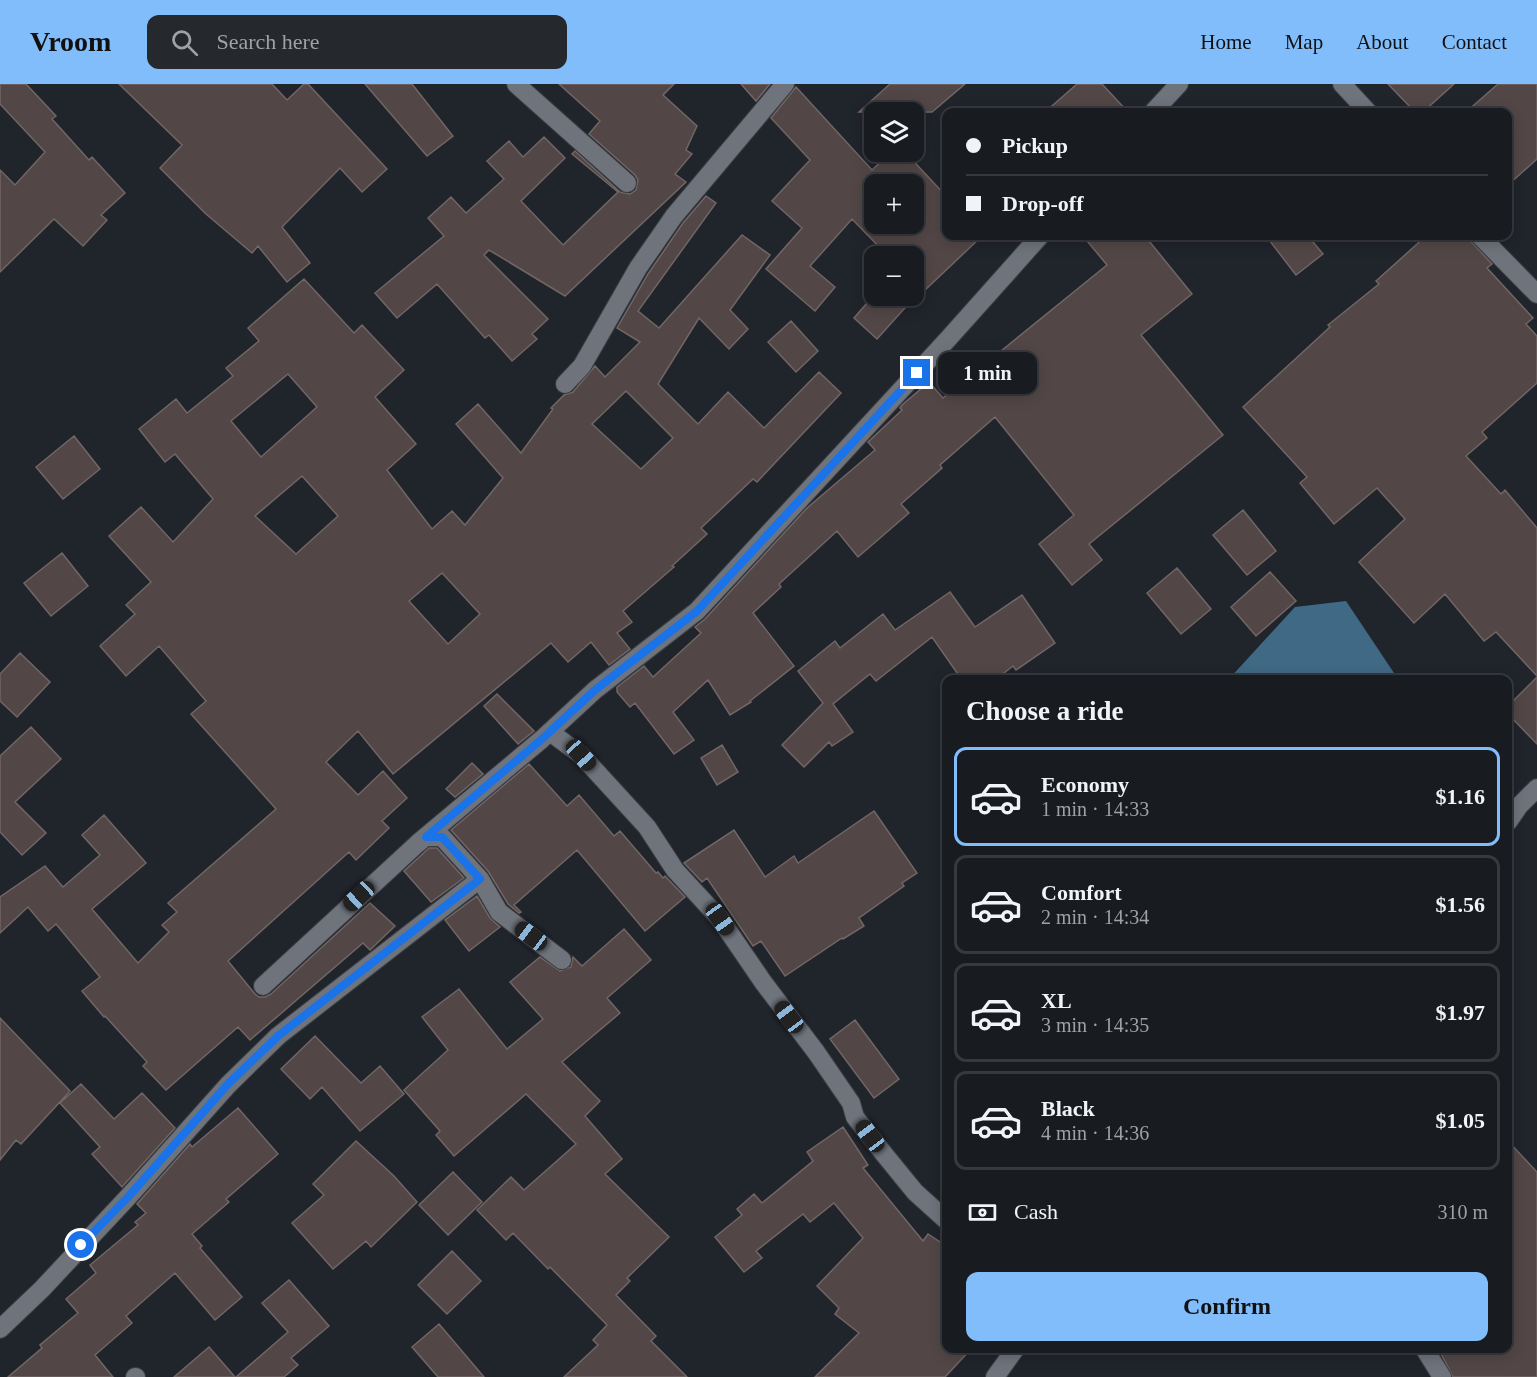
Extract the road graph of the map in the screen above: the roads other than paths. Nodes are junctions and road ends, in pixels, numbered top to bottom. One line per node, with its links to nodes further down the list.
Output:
1 (516, 84): 7 (street)
2 (1179, 84): 5 (street)
3 (1342, 84): 6 (street)
4 (781, 85): 11 (street)
5 (1157, 108)
6 (1364, 108)
7 (627, 183)
8 (1036, 240): 12 (street)
9 (1484, 240): 10 (street)
10 (1537, 294)
11 (564, 384)
12 (550, 732): 15 (street); 19 (street)
13 (1537, 788): 14 (street)
14 (1512, 816)
15 (426, 837): 16 (street); 18 (street)
16 (480, 879): 17 (street); 20 (street)
17 (562, 960)
18 (263, 986)
19 (942, 1216)
20 (0, 1329)
21 (1012, 1353): 23 (street)
22 (1427, 1353): 24 (street)
23 (995, 1377)
24 (1442, 1377)

